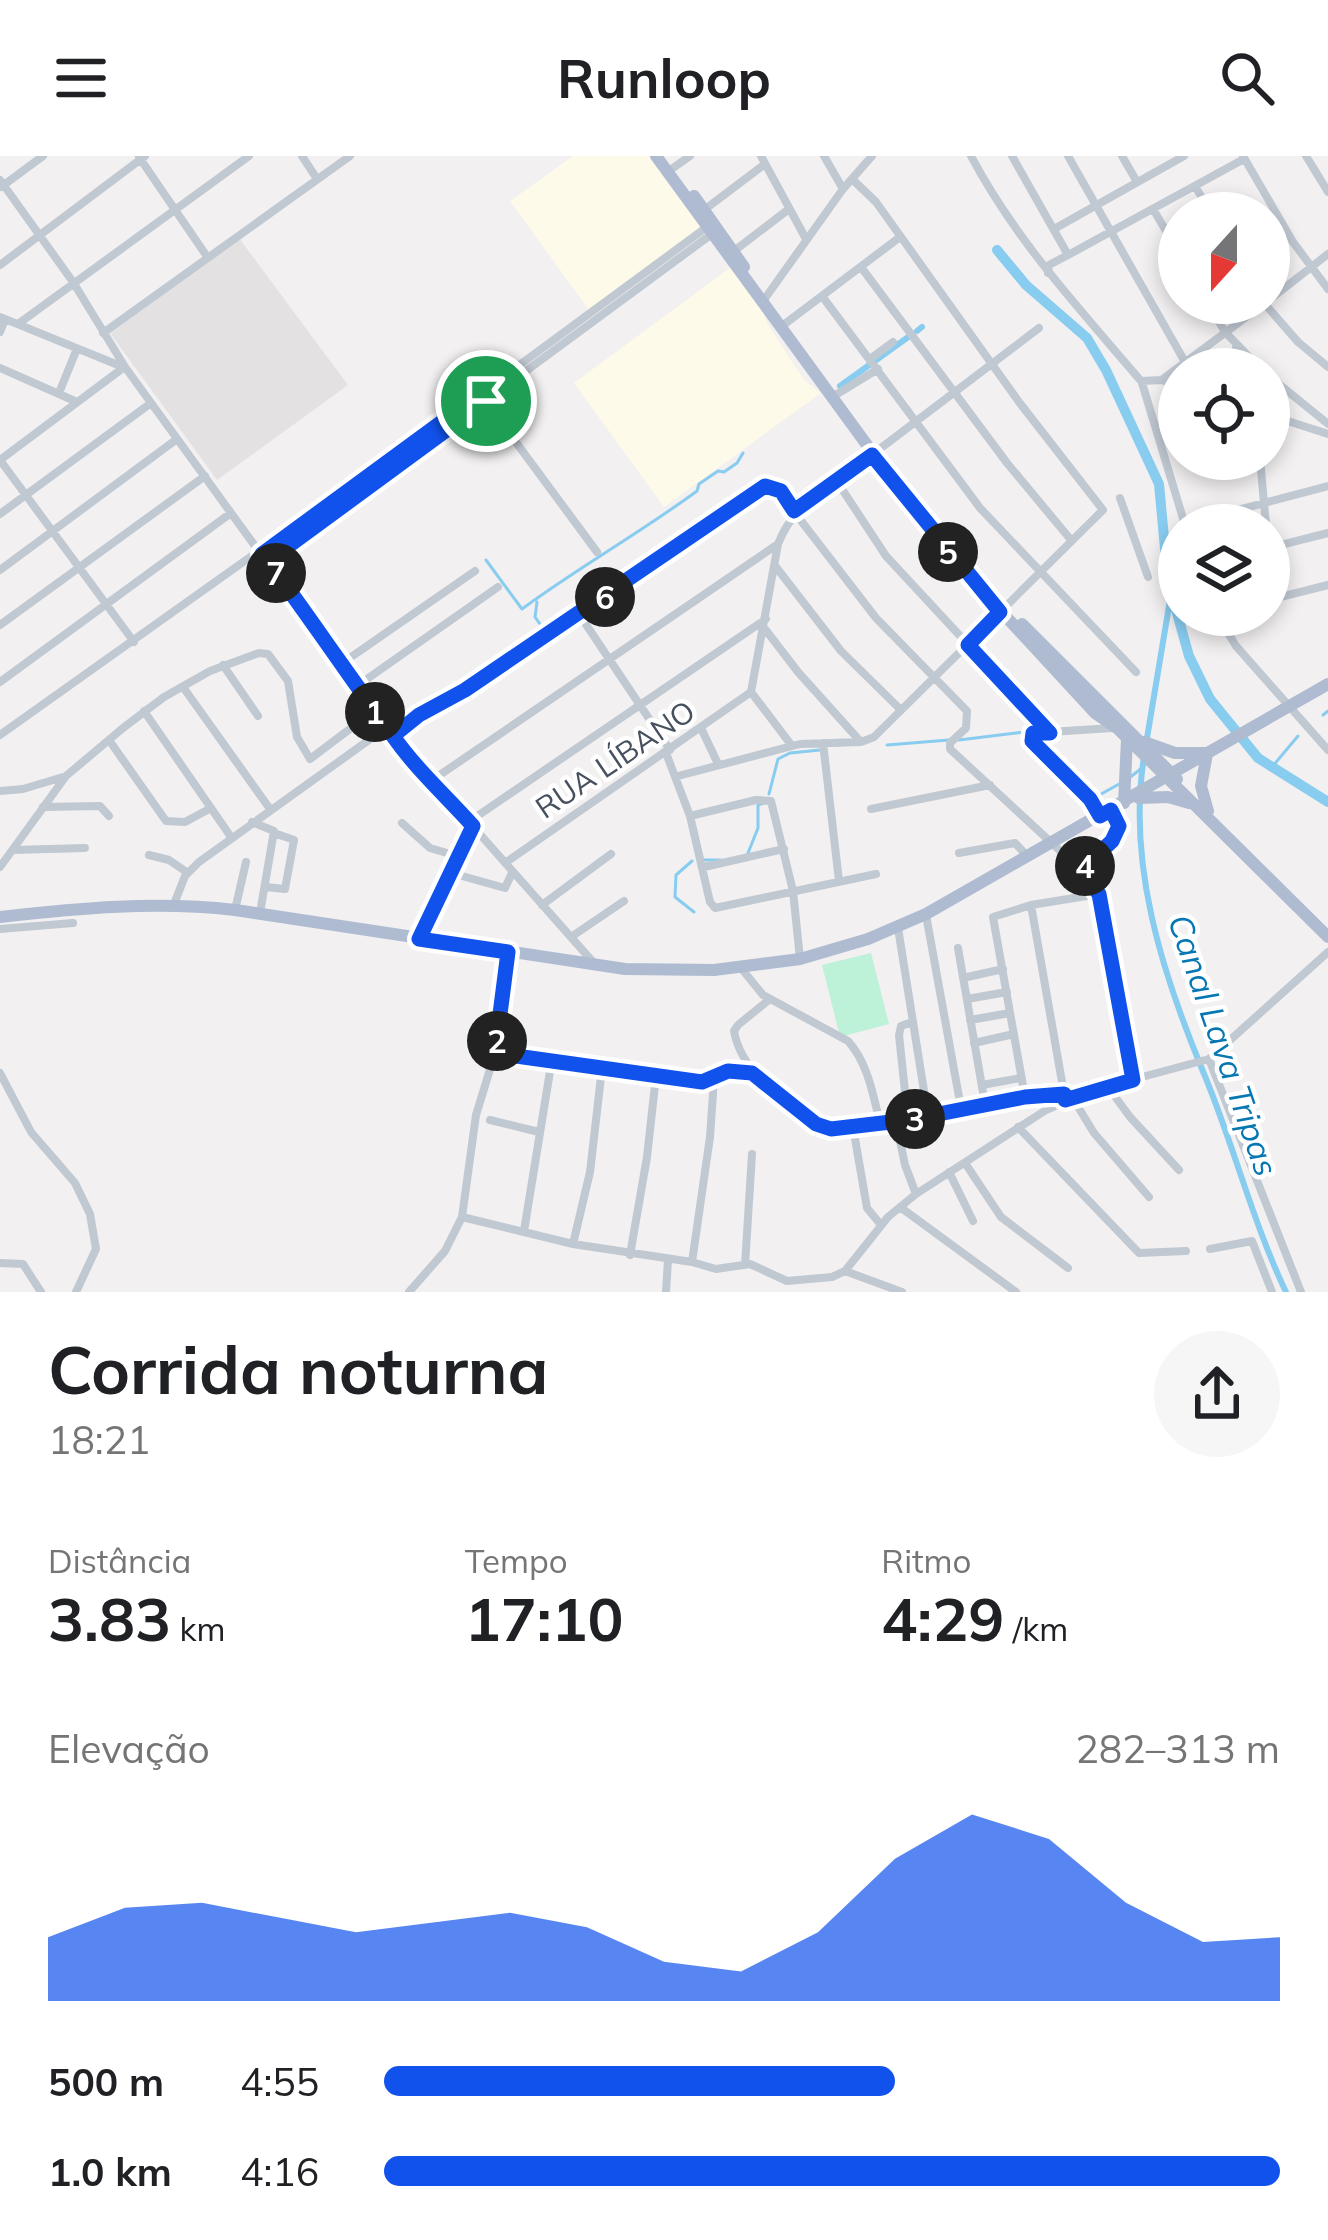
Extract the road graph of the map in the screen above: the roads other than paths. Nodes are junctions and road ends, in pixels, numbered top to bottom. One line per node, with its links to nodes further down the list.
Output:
1 (43, 156): 21 (street)
2 (249, 156): 27 (street)
3 (302, 156): 19 (street)
4 (350, 156): 19 (street)
5 (656, 156): 32 (main road)
6 (690, 156): 18 (street)
7 (824, 156): 22 (street)
8 (872, 156): 22 (street)
9 (970, 156): 45 (street)
10 (1012, 156): 33 (street)
11 (1068, 156): 26 (street)
12 (1122, 156): 20 (street)
13 (1306, 156): 25 (street)
14 (141, 157): 27 (street); 35 (street)
15 (1180, 157): 20 (street)
16 (1244, 158): 23 (street); 44 (street)
17 (763, 160): 28 (street); 30 (street)
18 (669, 162): 30 (main road)
19 (317, 179): 39 (street)
20 (1137, 182): 26 (street)
21 (1, 184): 35 (street)
22 (847, 184): 36 (street); 37 (street)
23 (1195, 186): 24 (street); 29 (street)
24 (1199, 192)
25 (1328, 192)
26 (1096, 205): 33 (street); 34 (street)
27 (177, 208): 39 (street); 46 (street)
28 (789, 208): 37 (street); 38 (street)
29 (1153, 209): 31 (street); 34 (street)
30 (704, 210): 32 (main road)
31 (1158, 217)
32 (712, 229): 38 (main road); 79 (street); 87 (main road)
33 (1054, 229): 41 (street)
34 (1111, 232): 41 (street); 63 (street)
35 (39, 234): 42 (street); 46 (street)
36 (900, 237): 43 (street); 69 (street)
37 (806, 240): 50 (street)
38 (734, 251): 50 (main road)
39 (209, 254): 60 (street)
40 (1328, 254): 44 (street)
41 (1068, 255): 45 (street)
42 (0, 265)
43 (861, 267): 49 (street); 78 (street)
44 (1310, 268): 47 (street); 48 (street)
45 (1048, 273): 74 (street)
46 (73, 282): 53 (street); 60 (street)
47 (1290, 283)
48 (1328, 290)
49 (822, 296): 52 (street); 68 (street)
50 (766, 297): 52 (main road)
51 (3, 318): 53 (street); 58 (street)
52 (786, 323): 77 (main road)
53 (18, 324): 67 (street)
54 (1220, 324): 59 (street)
55 (1236, 324): 59 (street)
56 (1284, 324): 71 (street)
57 (1039, 328): 69 (street)
58 (0, 332)
59 (1225, 332): 62 (street); 64 (street)
60 (103, 333): 70 (street)
61 (893, 342): 68 (street)
62 (1236, 344): 65 (street); 66 (street)
63 (1177, 348)
64 (1204, 348)
65 (1237, 348)
66 (1240, 348)
67 (76, 351): 70 (street); 75 (street)
68 (873, 364): 77 (street); 82 (street)
69 (993, 365): 78 (street); 102 (street)
70 (124, 367): 80 (street); 81 (street)
71 (1328, 367)
72 (0, 368): 75 (street)
73 (1158, 380): 74 (street)
74 (1142, 381): 95 (street)
75 (59, 393): 80 (street)
76 (1290, 393): 84 (street)
77 (837, 394): 87 (main road)
78 (955, 394): 82 (street); 102 (street)
79 (483, 398): 105 (street); 106 (street)
80 (77, 401): 88 (street)
81 (151, 403): 86 (street); 93 (street)
82 (917, 422): 87 (street); 111 (street)
83 (1290, 422): 85 (street)
84 (1328, 424)
85 (1328, 434)
86 (177, 439): 89 (street); 100 (street)
87 (875, 453): 90 (street); 117 (main road)
88 (0, 460): 93 (street)
89 (205, 476): 98 (street); 107 (street)
90 (836, 480): 97 (street); 123 (street)
91 (1262, 480): 96 (street)
92 (1328, 486): 96 (street)
93 (26, 494): 99 (street); 100 (street)
94 (1120, 498): 112 (street)
95 (1181, 504)
96 (1265, 504)
97 (794, 511): 104 (street); 118 (street); 128 (street)
98 (232, 513): 106 (street); 116 (street)
99 (0, 514)
100 (52, 530): 107 (street); 109 (street)
101 (1328, 533): 103 (street)
102 (1071, 540): 111 (street)
103 (1290, 543)
104 (778, 544): 108 (street); 124 (street)
105 (597, 552)
106 (263, 555): 122 (street); 125 (street)
107 (79, 566): 116 (street); 120 (street)
108 (775, 566): 119 (street); 137 (street)
109 (0, 570)
110 (476, 571): 125 (street)
111 (1040, 572): 117 (street); 127 (street)
112 (1148, 577)
113 (1328, 585): 115 (street)
114 (499, 587): 132 (street)
115 (1290, 595)
116 (107, 604): 122 (street); 129 (street)
117 (1003, 610): 123 (street); 133 (main road); 133 (main road)
118 (579, 614): 124 (street); 142 (street)
119 (765, 623): 134 (street); 135 (street); 146 (street)
120 (0, 625)
121 (1230, 636): 138 (street)
122 (134, 642): 144 (street)
123 (968, 645): 128 (street); 143 (street)
124 (611, 658): 135 (street); 157 (street)
125 (341, 664): 132 (street)
126 (223, 665): 131 (street); 136 (street); 140 (street)
127 (1136, 672)
128 (934, 679): 137 (street); 158 (street)
129 (0, 682)
130 (1328, 684): 138 (main road)
131 (183, 686): 139 (street); 164 (street)
132 (357, 686): 136 (street)
133 (1079, 689): 147 (main road)
134 (752, 692): 141 (street, RUA LÍBANO); 149 (street)
135 (639, 704): 151 (street); 171 (street)
136 (374, 710): 142 (street)
137 (902, 710): 146 (street)
138 (1283, 710): 150 (street); 152 (main road)
139 (144, 711): 145 (street); 163 (street)
140 (258, 716)
141 (701, 728): 151 (street, RUA LÍBANO); 153 (street)
142 (390, 732): 157 (street); 164 (street)
143 (1050, 733): 147 (street); 160 (street)
144 (0, 736)
145 (110, 740): 154 (street); 163 (street)
146 (861, 742): 148 (street)
147 (1137, 742): 152 (main road); 156 (main road); 160 (main road)
148 (824, 743): 149 (street); 192 (street)
149 (792, 746): 153 (street)
150 (1328, 750)
151 (668, 752): 155 (street); 184 (street, RUA LÍBANO)
152 (1207, 753): 156 (main road); 166 (main road)
153 (718, 764): 155 (street)
154 (66, 776): 159 (street); 162 (street)
155 (678, 776): 168 (street)
156 (1169, 777): 160 (main road); 161 (main road); 166 (main road)
157 (431, 781): 171 (street)
158 (991, 784): 165 (street); 174 (street)
159 (0, 791)
160 (1126, 802): 161 (main road); 174 (main road); 187 (street)
161 (1190, 803): 207 (main road)
162 (43, 807): 167 (street); 177 (street)
163 (211, 808): 173 (street)
164 (270, 809): 169 (street)
165 (871, 809)
166 (1208, 811): 207 (main road)
167 (109, 816)
168 (690, 816): 176 (street); 186 (street)
169 (252, 821): 172 (street); 173 (street)
170 (402, 823): 181 (street)
171 (471, 824): 181 (street); 184 (street)
172 (274, 833): 193 (street); 193 (street)
173 (231, 837): 189 (street)
174 (1052, 844): 182 (main road); 187 (street)
175 (85, 848): 177 (street)
176 (784, 849): 186 (street); 194 (street)
177 (12, 850): 185 (street)
178 (959, 853): 182 (street)
179 (611, 854): 198 (street)
180 (149, 855): 189 (street)
181 (457, 856): 209 (street)
182 (1028, 857): 202 (main road)
183 (246, 862): 200 (street)
184 (505, 863): 188 (street)
185 (0, 867)
186 (704, 867): 194 (street)
187 (1081, 870): 195 (street)
188 (512, 872): 191 (street); 198 (street)
189 (188, 873): 197 (street)
190 (876, 874): 192 (street)
191 (462, 876)
192 (839, 881): 194 (street)
193 (265, 886): 201 (street)
194 (793, 891): 213 (street)
195 (1099, 894): 199 (street); 235 (street)
196 (624, 901): 208 (street)
197 (174, 904): 200 (main road); 203 (main road)
198 (542, 905): 208 (street)
199 (1031, 905): 216 (street); 239 (street)
200 (235, 910): 201 (main road)
201 (260, 914): 209 (main road)
202 (926, 914): 205 (main road); 241 (street)
203 (0, 917)
204 (74, 923): 206 (street)
205 (898, 928): 213 (main road); 223 (street)
206 (0, 929)
207 (1328, 933)
208 (571, 937): 214 (street)
209 (419, 939): 211 (main road)
210 (958, 948): 217 (street)
211 (508, 952): 214 (main road); 226 (street)
212 (1328, 952): 228 (street)
213 (800, 959): 215 (main road)
214 (596, 965): 215 (main road)
215 (741, 968): 219 (street)
216 (1003, 969): 217 (street); 218 (street)
217 (963, 978): 220 (street)
218 (1006, 992): 220 (street); 221 (street)
219 (770, 999): 231 (street); 246 (street)
220 (967, 999): 222 (street)
221 (1010, 1013): 222 (street); 224 (street)
222 (970, 1020): 225 (street)
223 (912, 1022): 242 (street); 244 (street)
224 (1014, 1034): 225 (street); 233 (street)
225 (974, 1043): 236 (street)
226 (495, 1053): 227 (street); 257 (street)
227 (552, 1059): 229 (street); 249 (street)
228 (1209, 1059): 235 (street); 278 (street)
229 (602, 1068): 232 (street); 261 (street)
230 (0, 1073): 272 (street)
231 (752, 1073): 234 (street); 247 (street)
232 (656, 1076): 234 (street); 264 (street)
233 (1021, 1078): 236 (street); 238 (street)
234 (714, 1079): 266 (street)
235 (1133, 1080): 237 (street)
236 (982, 1084): 240 (street)
237 (1108, 1087): 239 (street); 252 (street)
238 (1025, 1097): 239 (street); 240 (street)
239 (1067, 1097): 248 (street); 255 (street)
240 (985, 1104): 241 (street)
241 (961, 1108): 242 (street)
242 (928, 1116): 244 (street)
243 (490, 1120): 249 (street)
244 (908, 1120): 245 (street)
245 (896, 1122): 246 (street); 254 (street)
246 (880, 1123): 247 (street)
247 (853, 1127): 259 (street)
248 (1018, 1127): 251 (street); 263 (street)
249 (539, 1132): 260 (street)
250 (752, 1154): 268 (street)
251 (965, 1163): 253 (street); 269 (street)
252 (1179, 1170)
253 (949, 1172): 254 (street); 258 (street)
254 (916, 1194): 256 (street)
255 (1149, 1198)
256 (900, 1207): 259 (street); 276 (street)
257 (462, 1217): 260 (street); 273 (street)
258 (974, 1221)
259 (881, 1225): 270 (street)
260 (524, 1231): 261 (street)
261 (573, 1244): 264 (street)
262 (1210, 1249): 277 (street)
263 (1186, 1251)
264 (630, 1255): 265 (street)
265 (668, 1260): 266 (street); 274 (street)
266 (692, 1262): 268 (street)
267 (0, 1263): 271 (street)
268 (745, 1265): 270 (street)
269 (1068, 1268)
270 (845, 1271): 275 (street)
271 (41, 1292)
272 (76, 1292)
273 (409, 1292)
274 (666, 1292)
275 (902, 1292)
276 (1016, 1292)
277 (1272, 1292)
278 (1301, 1292)

